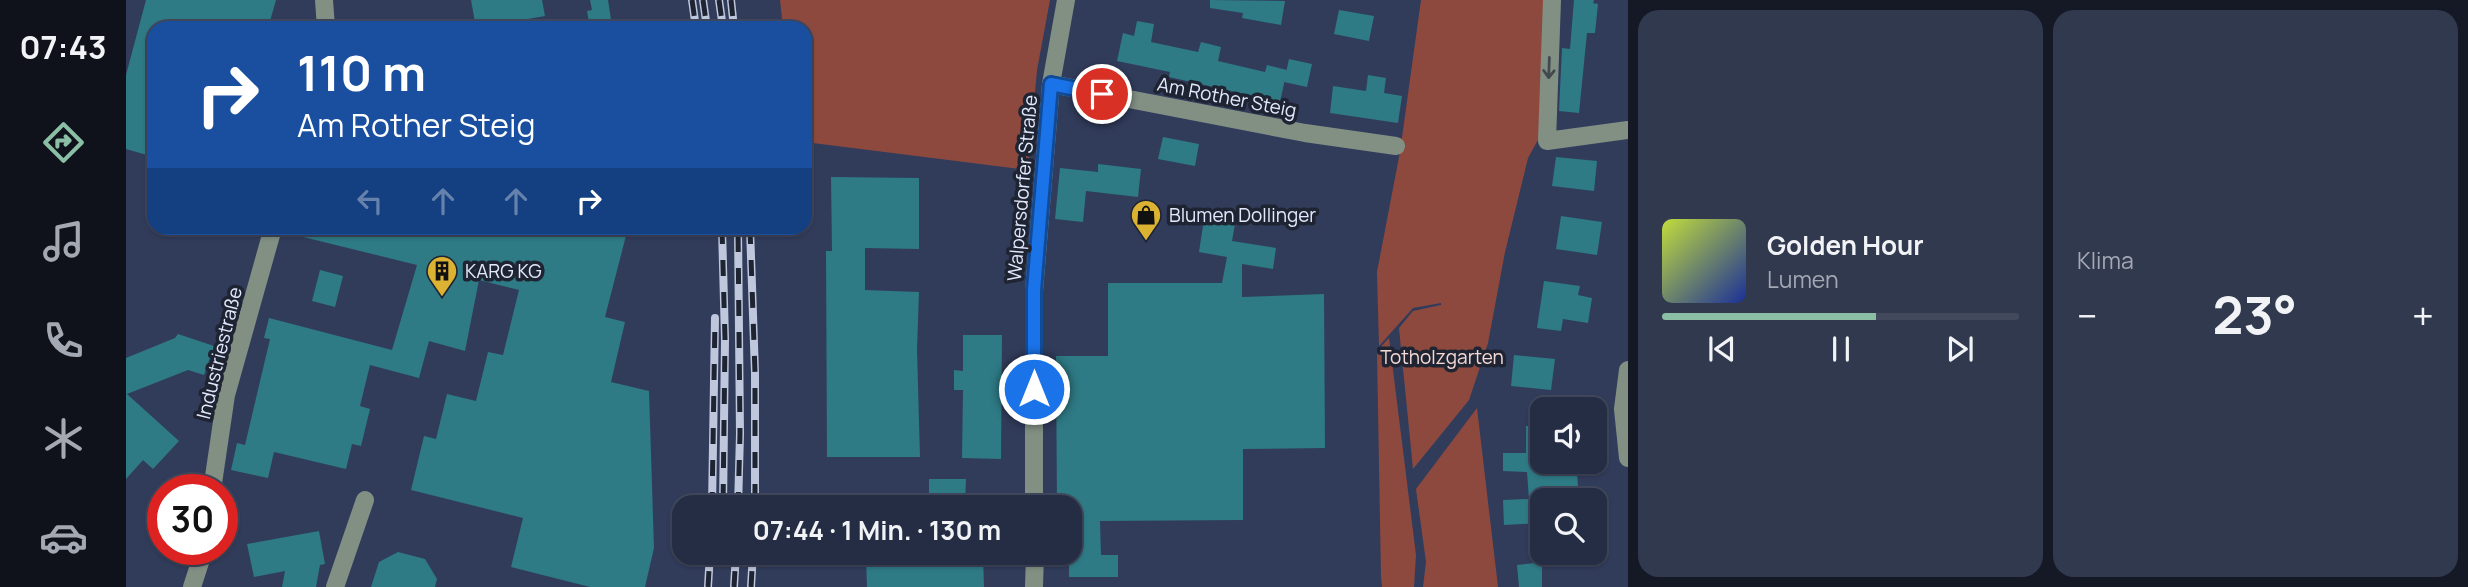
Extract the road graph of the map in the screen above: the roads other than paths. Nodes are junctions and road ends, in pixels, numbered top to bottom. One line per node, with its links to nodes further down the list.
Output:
1 (324, 0): 4 (street)
2 (1066, 0): 5 (street, Walpersdorfer Straße)
3 (1552, 0): 6 (street, one-way to 6)
4 (326, 21)
5 (1051, 84): 7 (street, Am Rother Steig); 13 (street, Walpersdorfer Straße)
6 (1628, 130)
7 (1396, 146)
8 (271, 235): 12 (street, Industriestraße)
9 (1628, 370): 10 (street)
10 (1625, 409): 11 (street)
11 (1628, 458)
12 (214, 474)
13 (1034, 495)
14 (365, 500): 18 (street)
15 (199, 565): 17 (street)
16 (1035, 565): 19 (street)
17 (192, 587)
18 (335, 587)
19 (1034, 587)

